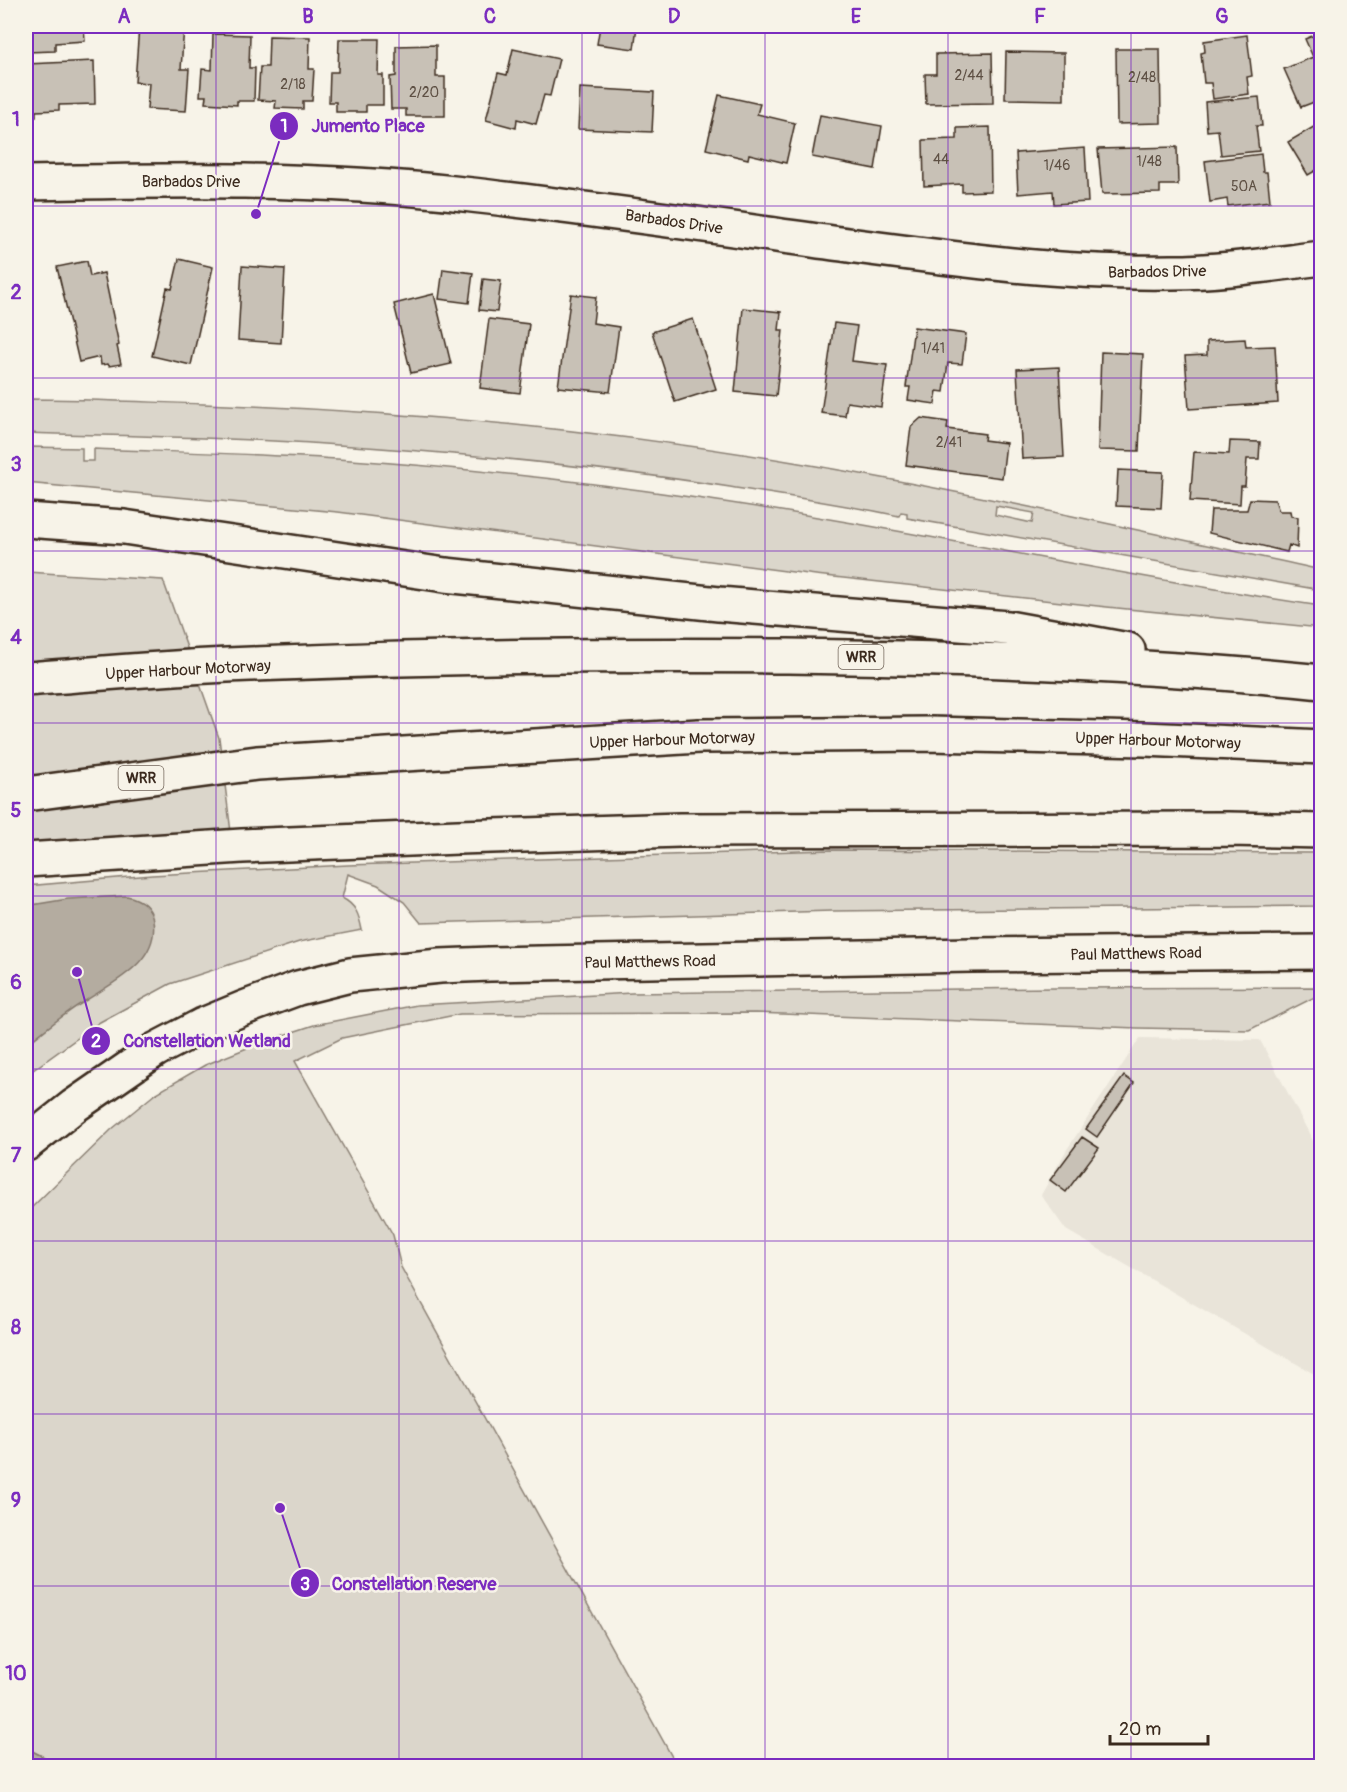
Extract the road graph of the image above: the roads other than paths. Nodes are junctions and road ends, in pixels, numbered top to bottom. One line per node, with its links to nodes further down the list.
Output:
1 (26, 183): 2 (main road, Barbados Drive)
2 (1322, 258)
3 (26, 520): 4 (main road)
4 (1266, 676): 5 (main road, Upper Harbour Motorway / WRR); 6 (main road, Upper Harbour Motorway / WRR)
5 (26, 679)
6 (1322, 682)
7 (1322, 747): 8 (main road, Upper Harbour Motorway / WRR)
8 (26, 794)
9 (1322, 831): 10 (main road)
10 (26, 860)
11 (1322, 952): 12 (main road, Paul Matthews Road)
12 (26, 1144)

